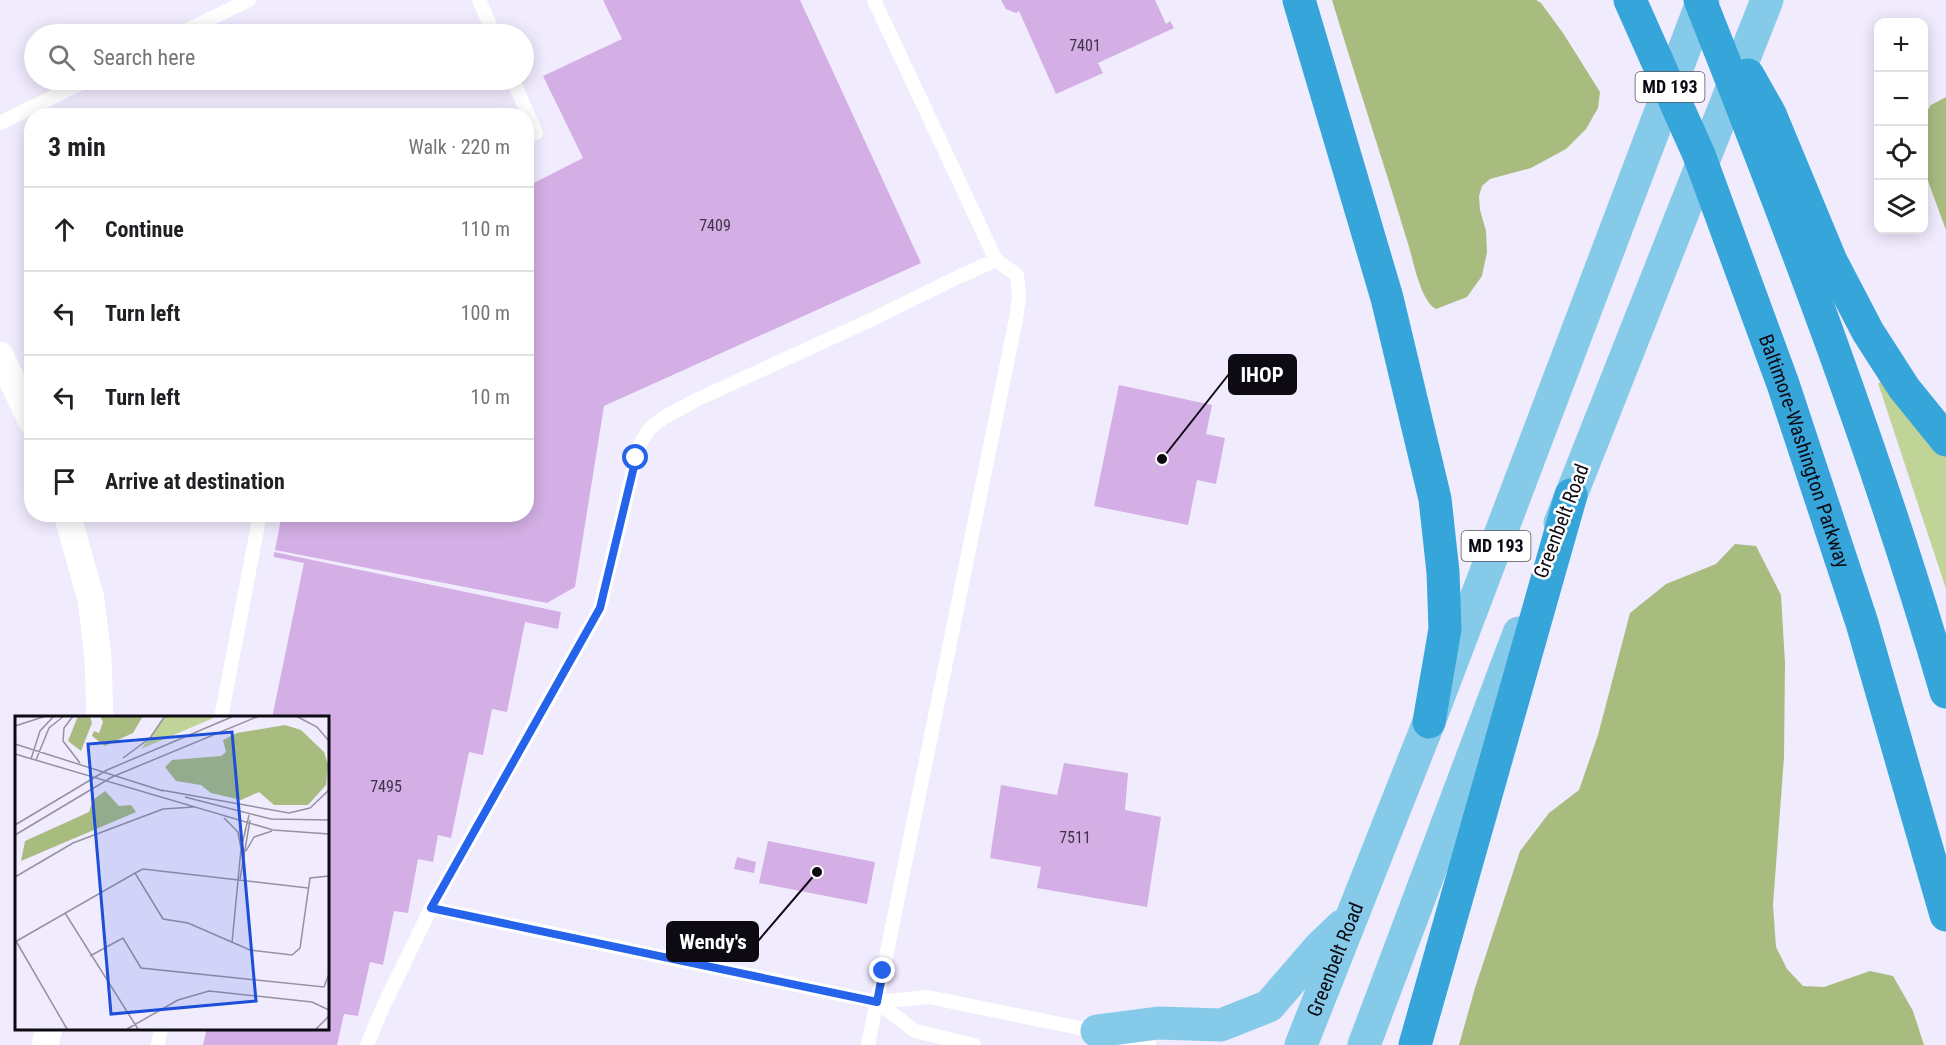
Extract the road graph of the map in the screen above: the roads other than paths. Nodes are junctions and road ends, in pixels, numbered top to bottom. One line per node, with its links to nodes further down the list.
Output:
1 (249, 0): 8 (lane)
2 (479, 0): 9 (lane)
3 (874, 0): 16 (lane)
4 (1299, 0): 26 (highway)
5 (1630, 0): 28 (highway, Baltimore-Washington Parkway)
6 (1703, 0): 19 (highway); 23 (highway); 26 (main road, Greenbelt Road / MD 193)
7 (1767, 0): 20 (main road, Greenbelt Road / MD 193)
8 (200, 24)
9 (490, 24)
10 (68, 90): 12 (lane)
11 (517, 90): 13 (lane)
12 (31, 108)
13 (525, 108)
14 (24, 111): 15 (lane)
15 (0, 123)
16 (996, 260): 27 (lane); 30 (lane)
17 (0, 355): 18 (street)
18 (24, 405)
19 (1946, 440)
20 (1570, 495): 41 (main road, Greenbelt Road / MD 193); 42 (highway)
21 (69, 522): 24 (street)
22 (258, 522): 25 (lane)
23 (1946, 692)
24 (100, 716)
25 (221, 716)
26 (1429, 722): 29 (main road, Greenbelt Road / MD 193)
27 (431, 908): 30 (lane); 36 (lane)
28 (1945, 913)
29 (1352, 917): 33 (main road); 40 (main road, Greenbelt Road / MD 193)
30 (877, 1002): 33 (lane); 37 (lane); 38 (lane)
31 (49, 1030): 34 (street)
32 (161, 1030): 35 (lane)
33 (1097, 1031): 39 (lane)
34 (45, 1045)
35 (158, 1045)
36 (367, 1045)
37 (868, 1045)
38 (974, 1045)
39 (1149, 1045)
40 (1302, 1045)
41 (1364, 1045)
42 (1415, 1045)

